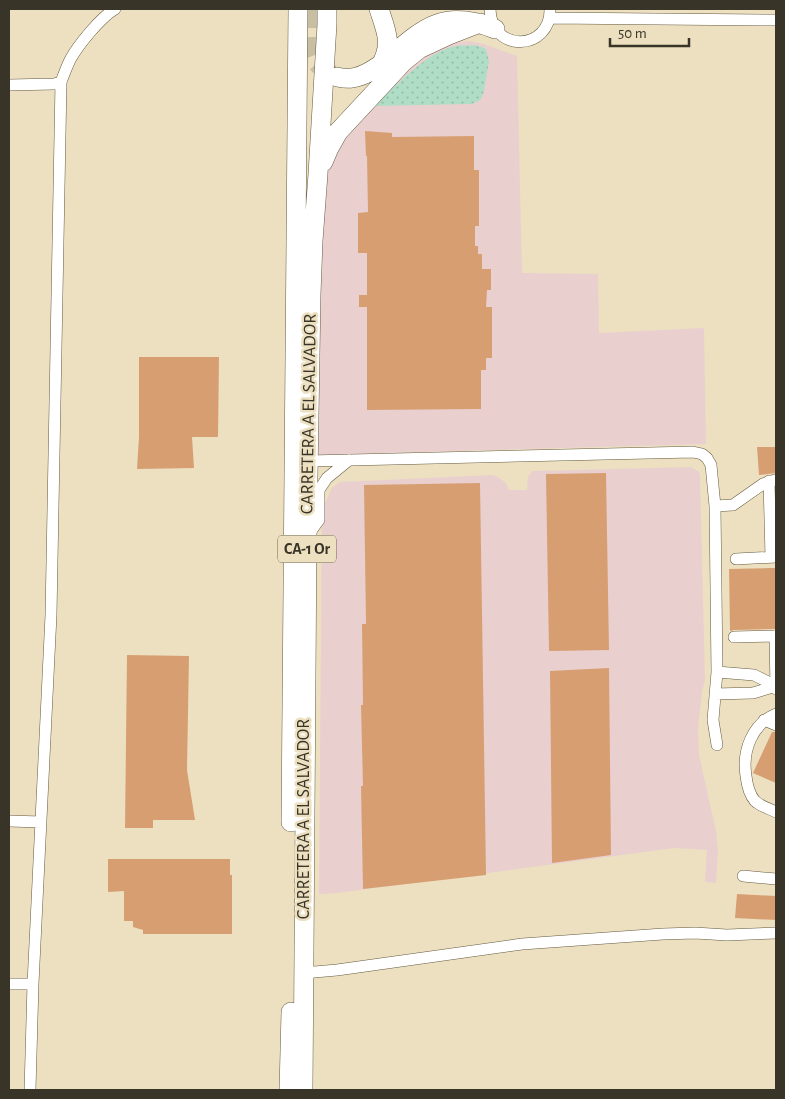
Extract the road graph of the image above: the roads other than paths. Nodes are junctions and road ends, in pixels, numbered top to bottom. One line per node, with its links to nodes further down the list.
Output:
1 (115, 9): 10 (street)
2 (298, 9): 39 (highway, CARRETERA A EL SALVADOR / CA-1 Or)
3 (327, 9): 12 (highway, CARRETERA A EL SALVADOR / CA-1 Or)
4 (379, 9): 8 (highway)
5 (550, 14): 6 (street); 7 (street)
6 (488, 20): 8 (highway); 12 (highway)
7 (776, 20)
8 (380, 65): 9 (highway)
9 (337, 77)
10 (61, 82): 11 (street); 31 (street)
11 (9, 85)
12 (318, 174): 14 (highway, CARRETERA A EL SALVADOR / CA-1 Or)
13 (349, 460): 14 (street); 16 (street); 17 (street)
14 (308, 461): 17 (highway, CARRETERA A EL SALVADOR / CA-1 Or)
15 (772, 480): 16 (street); 18 (street)
16 (715, 506): 22 (street)
17 (307, 537): 35 (highway, CARRETERA A EL SALVADOR / CA-1 Or)
18 (774, 557): 19 (street)
19 (736, 559)
20 (776, 636): 21 (street); 23 (street)
21 (734, 637)
22 (717, 672): 23 (street); 24 (street)
23 (776, 687): 24 (street)
24 (715, 694): 28 (street)
25 (776, 714): 26 (street)
26 (764, 720): 27 (street); 29 (street)
27 (776, 725)
28 (717, 745)
29 (776, 812)
30 (9, 821): 31 (street)
31 (41, 822): 37 (street)
32 (743, 876): 33 (street)
33 (776, 879)
34 (776, 933): 35 (street)
35 (303, 973): 40 (highway, CARRETERA A EL SALVADOR / CA-1 Or)
36 (9, 984): 37 (street)
37 (33, 984): 38 (street)
38 (30, 1090)
39 (289, 1090)
40 (303, 1090)

